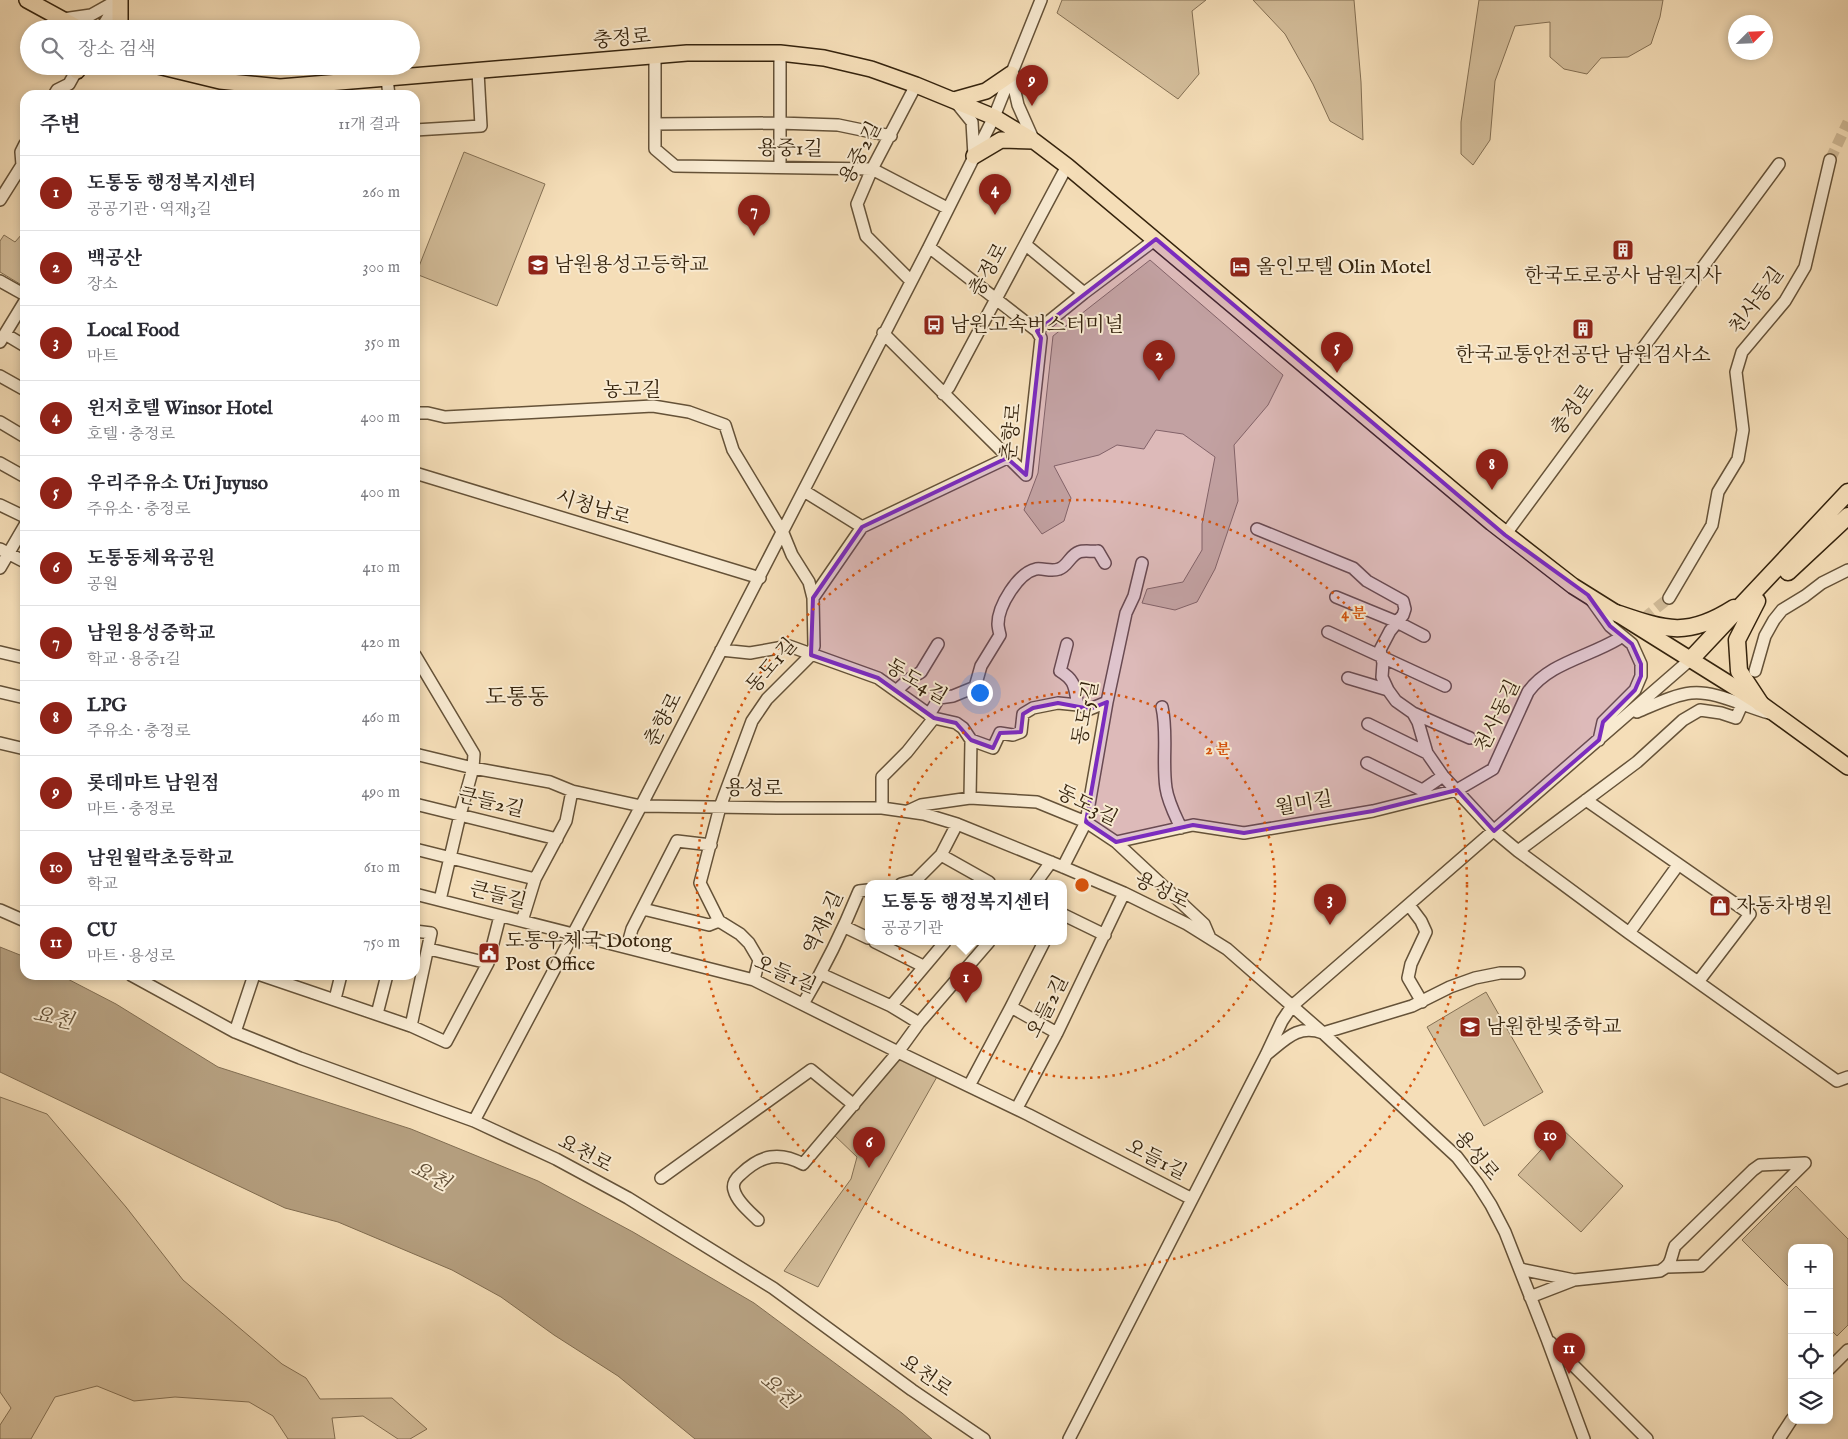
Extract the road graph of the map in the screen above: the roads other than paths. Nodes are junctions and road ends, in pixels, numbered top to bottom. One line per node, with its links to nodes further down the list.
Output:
1 (27, 0): 4 (main road)
2 (119, 0): 5 (street); 6 (street); 7 (main road)
3 (1041, 0): 11 (street, 춘향로)
4 (59, 20)
5 (77, 20)
6 (107, 20)
7 (120, 20)
8 (780, 53): 9 (main road, 충정로); 15 (main road, 충정로); 22 (street)
9 (655, 57): 10 (main road, 충정로); 23 (street, 용중1길)
10 (478, 72): 14 (main road, 충정로); 24 (street)
11 (1011, 74): 20 (main road); 21 (street, 춘향로); 26 (street)
12 (76, 75): 16 (street)
13 (195, 75): 17 (main road, 충정로)
14 (388, 79): 18 (main road, 충정로); 19 (street)
15 (916, 85): 20 (main road, 충정로); 25 (street, 용중2길)
16 (69, 89)
17 (273, 90)
18 (288, 90)
19 (389, 90)
20 (954, 100): 21 (main road, 충정로); 27 (street)
21 (994, 117): 26 (main road, 충정로); 27 (street, 춘향로)
22 (779, 123): 23 (street, 용중1길); 25 (street, 용중1길); 31 (street)
23 (655, 124): 31 (street, 용중1길)
24 (420, 130)
25 (891, 136): 32 (street, 용중2길)
26 (1034, 141): 27 (main road); 30 (main road, 충정로)
27 (974, 156): 35 (street, 춘향로)
28 (1830, 160): 79 (street, 천사동길)
29 (1779, 164): 68 (street, 충정로)
30 (1067, 166): 36 (main road, 충정로); 37 (street, 충정로)
31 (780, 167): 32 (street, 용중1길)
32 (872, 169): 35 (street, 용중1길); 40 (street, 용중2길)
33 (20, 170): 34 (street)
34 (0, 200)
35 (947, 208): 38 (street, 춘향로)
36 (1156, 239): 42 (street); 68 (main road, 충정로)
37 (1026, 244): 42 (street); 43 (street, 충정로)
38 (929, 247): 40 (street, 춘향로); 43 (street)
39 (0, 281): 41 (street)
40 (911, 281): 46 (street, 춘향로)
41 (20, 292)
42 (1084, 293): 45 (street)
43 (996, 297): 45 (street); 51 (street, 충정로)
44 (20, 309): 47 (street)
45 (1038, 331): 55 (street, 춘향로)
46 (883, 333): 51 (street, 춘향로); 59 (street, 춘향로)
47 (3, 338): 48 (street)
48 (20, 344)
49 (0, 376): 50 (street)
50 (20, 387)
51 (943, 394): 55 (street, 춘향로)
52 (420, 413): 67 (street, 농고길)
53 (0, 422): 54 (street)
54 (20, 434)
55 (1008, 458): 64 (street)
56 (0, 463): 57 (street)
57 (20, 474)
58 (420, 475): 75 (street, 시청남로)
59 (804, 491): 64 (street); 67 (street, 춘향로)
60 (1848, 492): 80 (highway)
61 (0, 505): 62 (street)
62 (20, 515)
63 (1848, 516): 80 (highway)
64 (862, 527): 78 (street)
65 (1256, 530): 82 (street)
66 (20, 532): 69 (street)
67 (783, 532): 75 (street, 춘향로); 78 (street, 동도1길)
68 (1505, 535): 76 (main road, 충정로)
69 (5, 551): 70 (street); 73 (street)
70 (20, 559)
71 (1105, 563): 109 (street)
72 (1142, 564): 102 (street, 동도5길)
73 (0, 568)
74 (1848, 570): 95 (street)
75 (760, 578): 88 (street, 춘향로)
76 (1588, 595): 81 (main road, 충정로); 114 (street)
77 (1336, 596): 82 (street)
78 (813, 598): 90 (street, 동도1길)
79 (1669, 598)
80 (1755, 598): 81 (highway); 93 (highway); 103 (highway)
81 (1616, 613): 93 (main road, 충정로)
82 (1397, 622): 84 (street); 91 (street)
83 (1328, 632): 91 (street)
84 (1424, 636)
85 (1618, 639): 122 (street, 천사동길)
86 (938, 644): 99 (street)
87 (1067, 644): 104 (street)
88 (721, 650): 90 (street, 동도4길); 129 (street, 춘향로)
89 (0, 652): 92 (street)
90 (811, 655): 99 (street, 동도4길); 130 (street, 동도1길)
91 (1381, 656): 97 (street); 98 (street)
92 (20, 657)
93 (1691, 659): 103 (main road, 충정로); 110 (street)
94 (420, 663): 121 (street)
95 (1755, 671)
96 (1348, 678): 98 (street)
97 (1445, 686)
98 (1388, 690): 107 (street)
99 (896, 691): 109 (street, 동도4길)
100 (0, 692): 101 (street)
101 (20, 697)
102 (1107, 702): 104 (street); 134 (street, 동도5길)
103 (1760, 704): 108 (main road, 충정로)
104 (1078, 705): 113 (street)
105 (1162, 707): 136 (street)
106 (1740, 709): 127 (street)
107 (1413, 714): 112 (street); 117 (street)
108 (1776, 715): 110 (street); 120 (main road, 충정로)
109 (932, 717): 113 (street, 동도4길); 131 (street)
110 (1624, 718): 114 (street)
111 (1368, 724): 117 (street)
112 (1470, 738)
113 (971, 740): 126 (street)
114 (1599, 740): 137 (street)
115 (0, 743): 116 (street)
116 (20, 748)
117 (1427, 753): 123 (street)
118 (420, 755): 121 (street, 용성로)
119 (1367, 763): 123 (street)
120 (1848, 767)
121 (474, 768): 124 (street, 용성로); 133 (street)
122 (1493, 769): 125 (street, 월미길)
123 (1443, 776): 125 (street)
124 (572, 790): 129 (street, 용성로); 138 (street)
125 (1457, 790): 136 (street, 월미길); 137 (street)
126 (970, 798): 132 (street, 동도3길); 134 (street, 동도3길)
127 (1586, 800): 142 (street); 146 (street)
128 (420, 805): 133 (street, 큰들2길)
129 (641, 806): 130 (street, 용성로); 167 (street, 춘향로)
130 (720, 807): 131 (street, 용성로); 140 (street, 동도1길)
131 (882, 808): 132 (street, 용성로)
132 (908, 811): 135 (street, 용성로)
133 (460, 815): 138 (street, 큰들2길); 144 (street)
134 (1086, 822): 139 (street, 동도3길); 147 (street, 동도5길)
135 (957, 824): 143 (street); 145 (street, 용성로)
136 (1180, 828): 139 (street, 월미길)
137 (1494, 831): 142 (street); 156 (street)
138 (557, 838): 148 (street)
139 (1116, 842): 170 (street, 동도3길)
140 (711, 845): 157 (street); 163 (street, 동도1길)
141 (420, 850): 144 (street, 큰들길)
142 (1518, 851): 166 (street)
143 (941, 855): 149 (street); 150 (street)
144 (450, 858): 148 (street, 큰들길); 155 (street)
145 (1051, 862): 147 (street, 용성로); 151 (street)
146 (1678, 865): 166 (street); 187 (street)
147 (1064, 867): 153 (street, 용성로)
148 (535, 879): 162 (street)
149 (916, 880)
150 (985, 880)
151 (1038, 880)
152 (865, 890): 164 (street, 역재2길)
153 (1124, 893): 168 (street, 오들2길); 170 (street, 용성로)
154 (420, 895): 155 (street, 큰들길)
155 (440, 900): 159 (street, 큰들길)
156 (1409, 905): 189 (street); 192 (street)
157 (643, 909): 163 (street); 175 (street)
158 (0, 910): 161 (street)
159 (500, 916): 162 (street, 큰들길); 177 (street)
160 (1067, 916): 168 (street)
161 (20, 919)
162 (522, 921): 167 (street, 큰들길)
163 (719, 921): 186 (street)
164 (845, 926): 169 (street); 180 (street, 역재2길)
165 (420, 932): 176 (street)
166 (1629, 933): 187 (street)
167 (572, 934): 175 (street, 오들1길); 206 (street, 춘향로)
168 (1105, 935): 198 (street, 오들2길)
169 (865, 936)
170 (1210, 938): 192 (street, 용성로)
171 (881, 945): 178 (street)
172 (942, 945): 178 (street)
173 (984, 945): 195 (street)
174 (1039, 945): 193 (street)
175 (627, 947): 186 (street, 오들1길)
176 (429, 949): 177 (street); 196 (street)
177 (488, 963): 196 (street)
178 (923, 966): 191 (street)
179 (1519, 973): 189 (street)
180 (821, 974): 190 (street, 역재2길); 191 (street)
181 (140, 980): 197 (street, 요천로)
182 (252, 980): 197 (street)
183 (292, 980): 188 (street)
184 (340, 980): 188 (street)
185 (387, 980): 194 (street)
186 (754, 980): 190 (street, 오들1길)
187 (1698, 982): 202 (street)
188 (335, 999): 194 (street)
189 (1422, 1002): 199 (street)
190 (803, 1004): 200 (street, 오들1길)
191 (891, 1006): 195 (street)
192 (1292, 1006): 199 (street, 용성로); 201 (street)
193 (1011, 1007): 198 (street); 203 (street)
194 (377, 1014): 196 (street)
195 (919, 1023): 200 (street)
196 (411, 1026)
197 (236, 1032): 206 (street, 요천로)
198 (1056, 1033): 205 (street, 오들2길)
199 (1323, 1033): 201 (street); 211 (street, 용성로)
200 (898, 1052): 203 (street, 오들1길); 204 (street)
201 (1266, 1055): 208 (street)
202 (1848, 1077)
203 (969, 1086): 205 (street, 오들1길)
204 (854, 1105): 207 (street); 209 (street)
205 (1017, 1108): 208 (street, 오들1길)
206 (474, 1121): 218 (street, 요천로)
207 (661, 1178)
208 (1192, 1200): 219 (street)
209 (758, 1220)
210 (1666, 1268): 210 (street); 212 (street)
211 (1520, 1269): 212 (street); 213 (street, 용성로)
212 (1574, 1280): 213 (street)
213 (1530, 1297): 214 (street, 용성로)
214 (1547, 1339): 220 (street, 용성로); 221 (street)
215 (1848, 1350): 216 (street)
216 (1833, 1365)
217 (1789, 1424): 222 (street)
218 (984, 1439)
219 (1069, 1439)
220 (1584, 1439)
221 (1647, 1439)
222 (1779, 1439)

